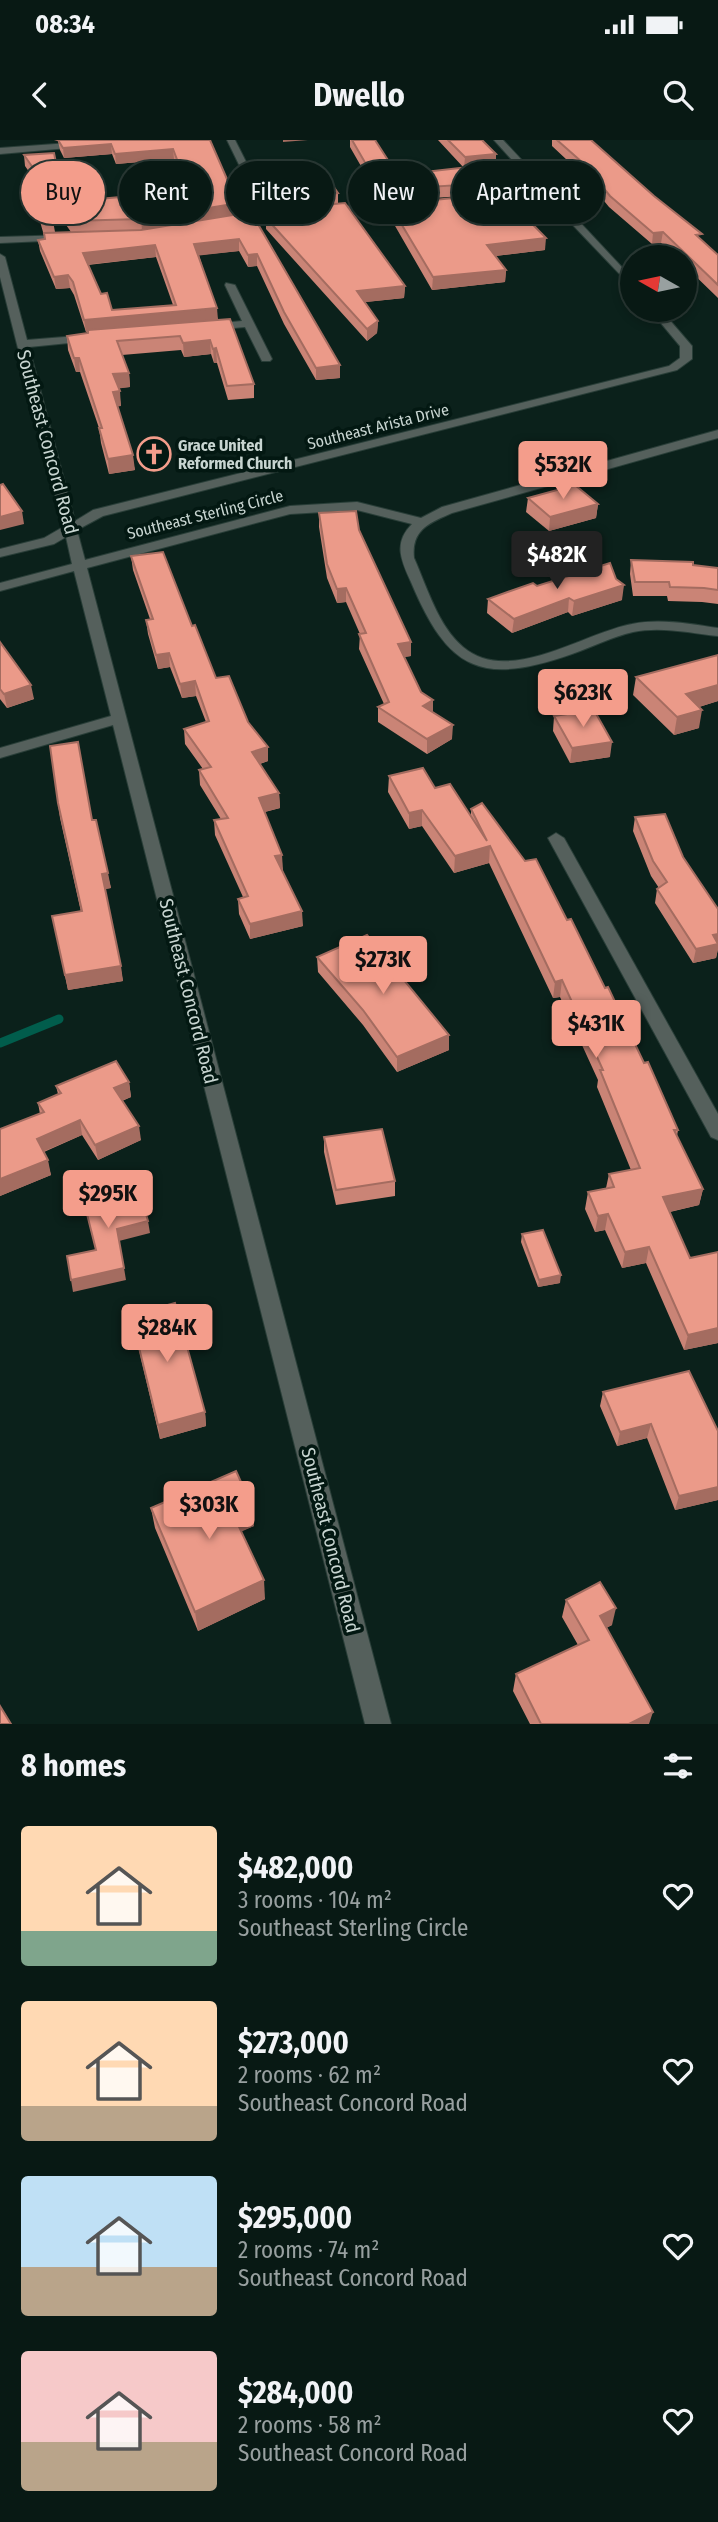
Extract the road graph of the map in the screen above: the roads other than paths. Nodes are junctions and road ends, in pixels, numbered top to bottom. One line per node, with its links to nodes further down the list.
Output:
1 (231, 140): 5 (street)
2 (498, 140): 6 (street)
3 (90, 143): 4 (street)
4 (0, 151)
5 (241, 161)
6 (517, 161)
7 (576, 224): 11 (street)
8 (79, 237): 9 (street)
9 (0, 240)
10 (0, 257): 12 (street, Southeast Concord Road)
11 (620, 271)
12 (3, 282): 18 (street, Southeast Concord Road)
13 (230, 285): 15 (street)
14 (667, 322): 22 (street, Southeast Arista Drive)
15 (248, 324): 16 (street); 19 (street)
16 (195, 328)
17 (102, 337): 18 (street)
18 (23, 344): 22 (street, Southeast Concord Road)
19 (266, 359)
20 (718, 435): 21 (street)
21 (422, 522): 24 (street, Southeast Sterling Circle); 26 (street)
22 (70, 529): 23 (street, Southeast Arista Drive); 24 (street, Southeast Concord Road)
23 (0, 553)
24 (81, 565): 25 (street); 27 (street, Southeast Concord Road)
25 (0, 587)
26 (718, 632)
27 (120, 718): 28 (street); 31 (street, Southeast Concord Road)
28 (0, 753)
29 (556, 838): 30 (street)
30 (718, 1132)
31 (378, 1724)

